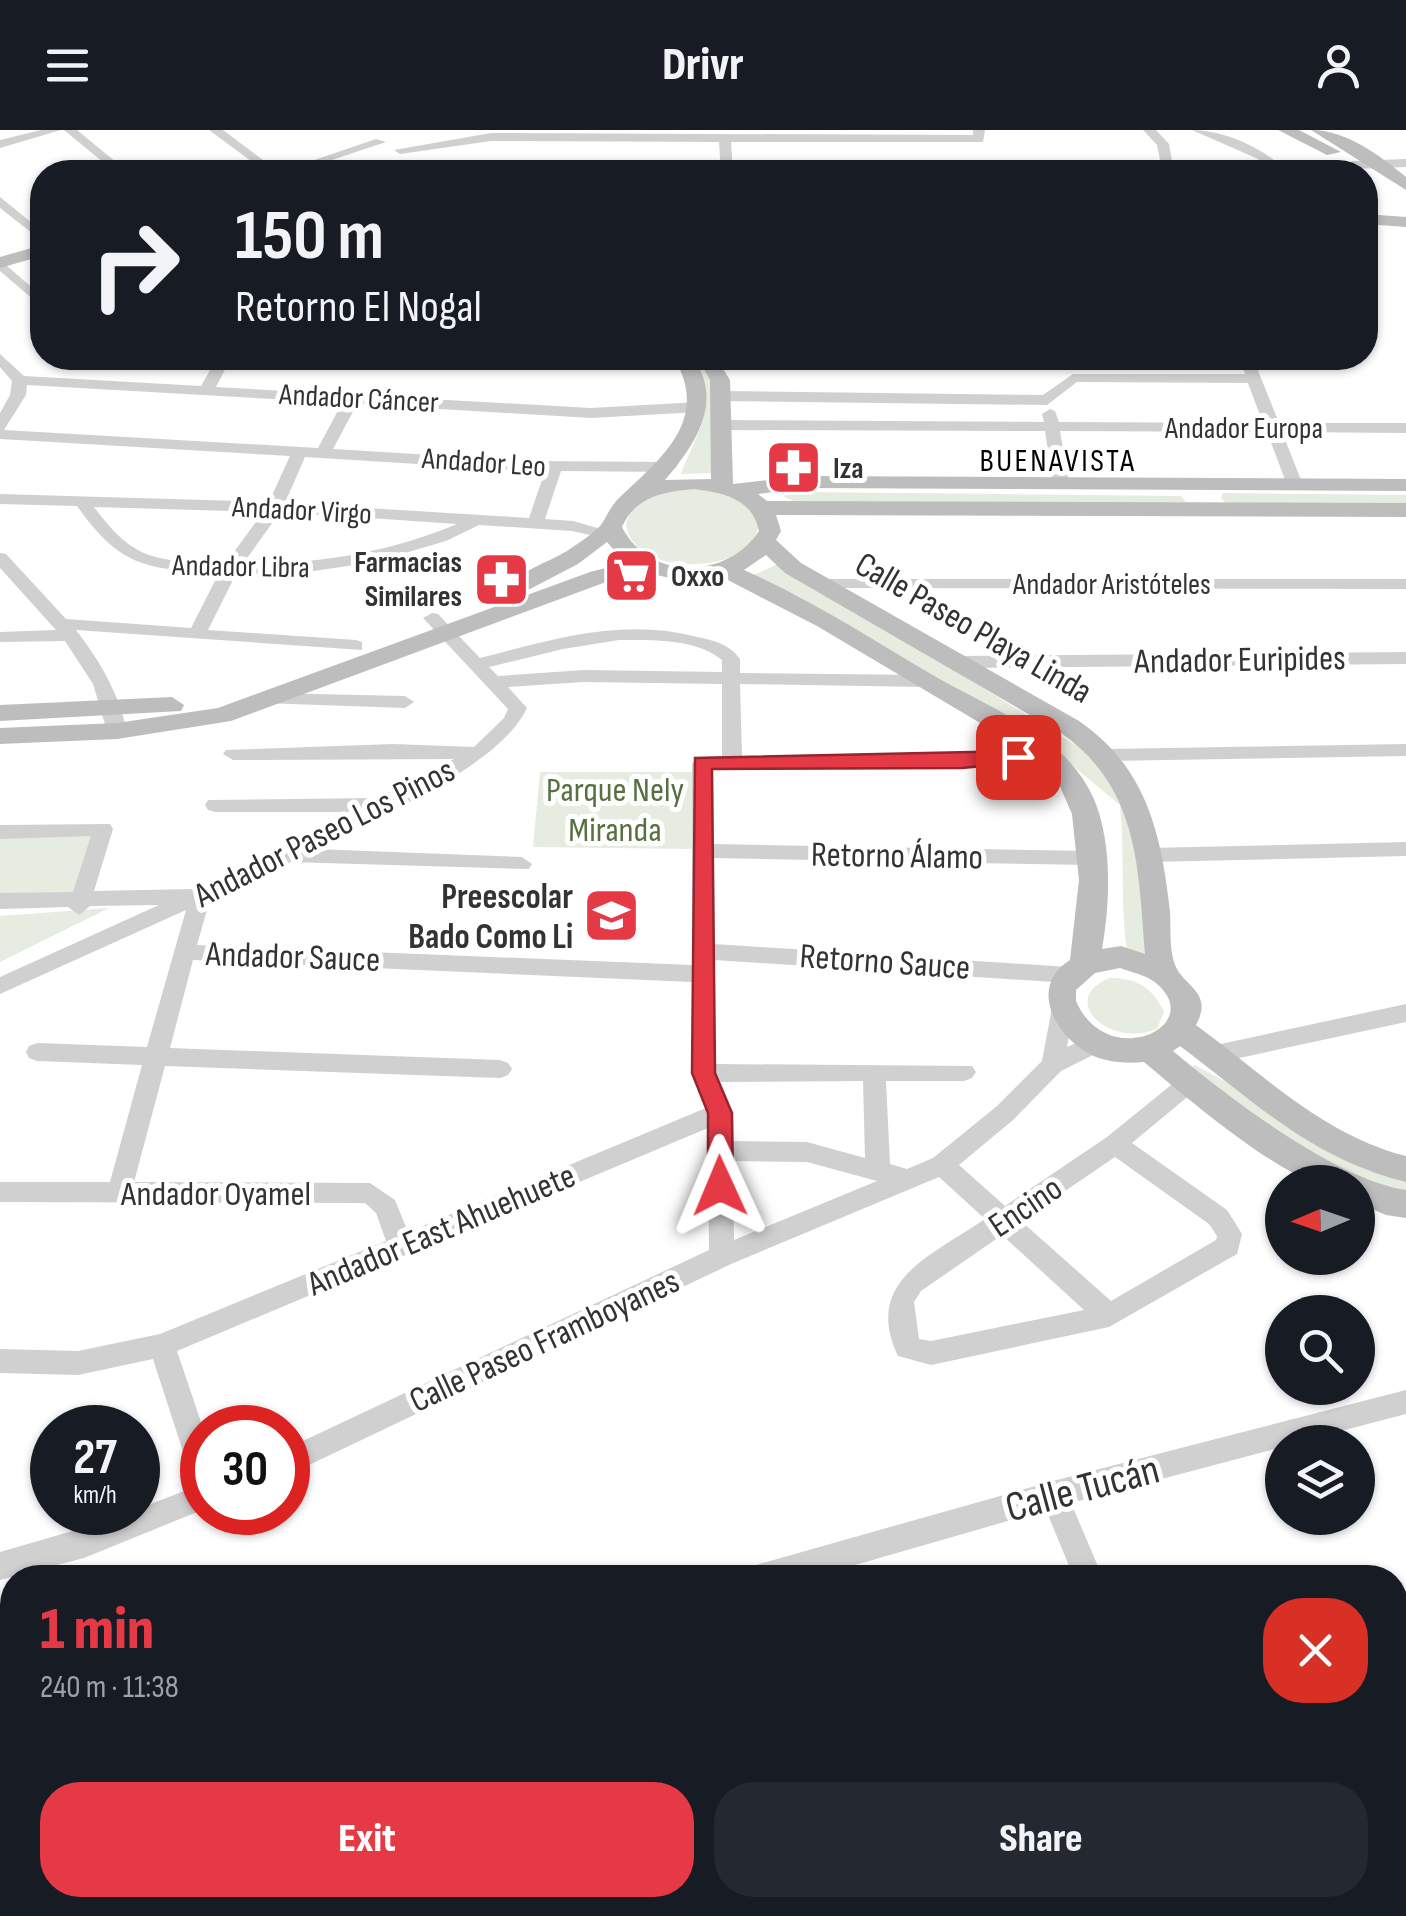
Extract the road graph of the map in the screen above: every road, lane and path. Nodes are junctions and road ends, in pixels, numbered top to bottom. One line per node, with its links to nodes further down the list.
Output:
1 (55, 130): 15 (street)
2 (70, 130): 18 (street)
3 (214, 130): 19 (street)
4 (362, 130): 14 (street)
5 (406, 130): 16 (street)
6 (1149, 130): 25 (street)
7 (1198, 130): 26 (street)
8 (1286, 130): 27 (street)
9 (1320, 130): 28 (street)
10 (620, 134): 13 (street); 16 (street); 23 (street)
11 (856, 134): 12 (street); 13 (street)
12 (979, 134)
13 (725, 138): 24 (street)
14 (380, 142): 17 (street); 20 (street)
15 (0, 144)
16 (424, 144): 17 (street); 22 (street)
17 (400, 150): 21 (street)
18 (107, 160)
19 (256, 160)
20 (323, 160)
21 (420, 160)
22 (436, 160)
23 (618, 160)
24 (727, 160)
25 (1166, 160)
26 (1265, 160)
27 (1330, 160)
28 (1346, 160)
29 (1406, 163): 30 (street)
30 (1378, 182)
31 (1406, 185): 32 (street)
32 (1378, 187)
33 (1378, 188): 34 (street)
34 (1406, 193)
35 (1378, 195): 37 (street)
36 (0, 201): 38 (street)
37 (1404, 222)
38 (30, 227)
39 (30, 242): 40 (street)
40 (0, 251)
41 (30, 254): 42 (street)
42 (0, 264): 43 (street)
43 (30, 292)
44 (0, 358): 55 (street)
45 (217, 370): 56 (street)
46 (349, 370): 58 (street)
47 (695, 370): 63 (street)
48 (714, 370): 59 (street)
49 (1071, 370): 53 (street)
50 (1173, 370): 52 (street)
51 (1251, 370): 54 (street)
52 (1176, 377): 53 (street); 54 (street)
53 (1073, 378): 62 (street)
54 (1256, 380): 69 (street)
55 (19, 388): 56 (street, Andador Cáncer); 57 (street, Andador Cáncer); 65 (street)
56 (207, 389): 58 (street, Andador Cáncer)
57 (0, 395)
58 (344, 396): 63 (street, Andador Cáncer); 73 (street)
59 (721, 396): 60 (street); 64 (street)
60 (828, 398): 61 (street); 66 (street)
61 (909, 399): 62 (street); 67 (street)
62 (1047, 400): 68 (street)
63 (699, 408): 75 (street)
64 (722, 425): 66 (street, Andador Europa); 80 (street)
65 (0, 426)
66 (832, 426): 67 (street, Andador Europa)
67 (913, 426): 68 (street, Andador Europa)
68 (1054, 428): 69 (street, Andador Europa); 76 (street)
69 (1275, 428): 70 (street, Andador Europa); 77 (street)
70 (1406, 428)
71 (0, 434): 72 (street, Andador Leo)
72 (300, 451): 73 (street, Andador Leo); 84 (street)
73 (324, 451): 74 (street, Andador Leo)
74 (554, 467): 75 (street, Andador Leo); 89 (street)
75 (669, 468): 81 (street)
76 (1061, 484): 79 (street); 80 (street)
77 (1295, 485): 78 (street); 79 (street)
78 (1406, 485)
79 (1208, 486): 86 (street)
80 (729, 488): 81 (street); 85 (street)
81 (640, 493): 90 (street)
82 (0, 498): 83 (street, Andador Virgo)
83 (83, 503): 84 (street, Andador Virgo); 94 (street, Andador Libra)
84 (275, 507): 88 (street, Andador Virgo); 94 (street)
85 (762, 508): 86 (street); 91 (street)
86 (1216, 509): 87 (street)
87 (1406, 510)
88 (476, 521): 89 (street, Andador Virgo); 94 (street, Andador Libra)
89 (534, 524): 90 (street, Andador Virgo)
90 (607, 531): 93 (street); 98 (street)
91 (766, 543): 95 (street); 96 (street, Calle Paseo Playa Linda)
92 (0, 558): 99 (street)
93 (643, 564): 95 (street); 98 (street)
94 (230, 569): 100 (street)
95 (723, 569): 107 (street, Calle Paseo Playa Linda)
96 (819, 584): 97 (street, Andador Aristóteles); 104 (street, Calle Paseo Playa Linda)
97 (1406, 584)
98 (438, 626): 102 (street); 105 (street, Andador Paseo Los Pinos); 109 (street)
99 (64, 629): 100 (street); 101 (street); 112 (street)
100 (198, 632): 102 (street)
101 (0, 637)
102 (356, 646): 112 (street)
103 (1406, 658): 104 (street, Andador Euripides)
104 (954, 662): 117 (street, Calle Paseo Playa Linda)
105 (478, 664): 106 (street); 108 (street, Andador Paseo Los Pinos)
106 (730, 676): 107 (street); 108 (street); 119 (street)
107 (925, 681): 118 (street, Calle Paseo Playa Linda)
108 (496, 682): 116 (street, Andador Paseo Los Pinos)
109 (269, 699): 110 (street); 112 (street)
110 (405, 702)
111 (0, 713): 112 (street)
112 (116, 720): 113 (street)
113 (0, 736)
114 (1406, 750): 117 (street)
115 (233, 754): 116 (street)
116 (478, 754): 121 (street, Andador Paseo Los Pinos)
117 (1106, 754): 126 (street, Calle Paseo Playa Linda)
118 (1046, 755): 119 (street); 127 (street, Calle Paseo Playa Linda)
119 (732, 761): 124 (street)
120 (215, 805): 121 (street)
121 (380, 805): 125 (street, Andador Paseo Los Pinos)
122 (0, 832): 131 (street)
123 (1406, 849): 126 (street)
124 (705, 851): 127 (street, Retorno Álamo); 133 (street)
125 (287, 855): 128 (street); 129 (street, Andador Paseo Los Pinos)
126 (1150, 855): 135 (street, Calle Paseo Playa Linda)
127 (1090, 858): 134 (street, Calle Paseo Playa Linda)
128 (522, 864)
129 (200, 896): 131 (street); 132 (street); 136 (street, Andador Paseo Los Pinos)
130 (0, 901): 131 (street)
131 (81, 902)
132 (184, 952): 133 (street, Andador Sauce); 144 (street)
133 (702, 962): 134 (street, Retorno Sauce); 149 (street)
134 (1076, 969): 135 (street); 137 (street)
135 (1160, 970): 139 (street)
136 (0, 986)
137 (1063, 1008): 140 (street); 145 (street)
138 (1406, 1013): 143 (street)
139 (1182, 1031): 141 (street); 143 (street)
140 (1097, 1043): 141 (street); 145 (street, Calle Paseo Framboyanes)
141 (1151, 1050): 150 (street)
142 (37, 1052): 144 (street)
143 (1216, 1054): 156 (street)
144 (153, 1057): 146 (street); 160 (street)
145 (1053, 1064): 154 (street, Calle Paseo Framboyanes)
146 (500, 1069)
147 (874, 1072): 148 (street); 149 (street); 157 (street)
148 (964, 1072)
149 (704, 1073): 151 (street)
150 (1189, 1083): 152 (street, Encino); 155 (street)
151 (720, 1113): 153 (street); 164 (street, Andador East Ahuehuete)
152 (1115, 1144): 163 (street, Encino); 166 (street)
153 (720, 1151): 157 (street); 165 (street)
154 (942, 1165): 158 (street, Calle Paseo Framboyanes); 163 (street)
155 (1314, 1165)
156 (1406, 1169)
157 (878, 1171): 158 (street)
158 (907, 1178): 165 (street, Calle Paseo Framboyanes)
159 (0, 1192): 160 (street, Andador Oyamel)
160 (119, 1192): 164 (street, Andador Oyamel)
161 (1375, 1196): 162 (street)
162 (1406, 1204)
163 (1006, 1219): 166 (street); 166 (street, Encino)
164 (400, 1245): 167 (street, Andador East Ahuehuete)
165 (722, 1256): 171 (street, Calle Paseo Framboyanes)
166 (1109, 1316)
167 (162, 1344): 168 (street, Andador East Ahuehuete); 170 (street)
168 (0, 1361)
169 (1406, 1402): 172 (street, Calle Tucán)
170 (182, 1405)
171 (310, 1452)
172 (1053, 1494): 175 (street, Calle Tucán); 176 (street)
173 (180, 1506): 174 (street)
174 (4, 1565)
175 (804, 1565)
176 (1083, 1565)

